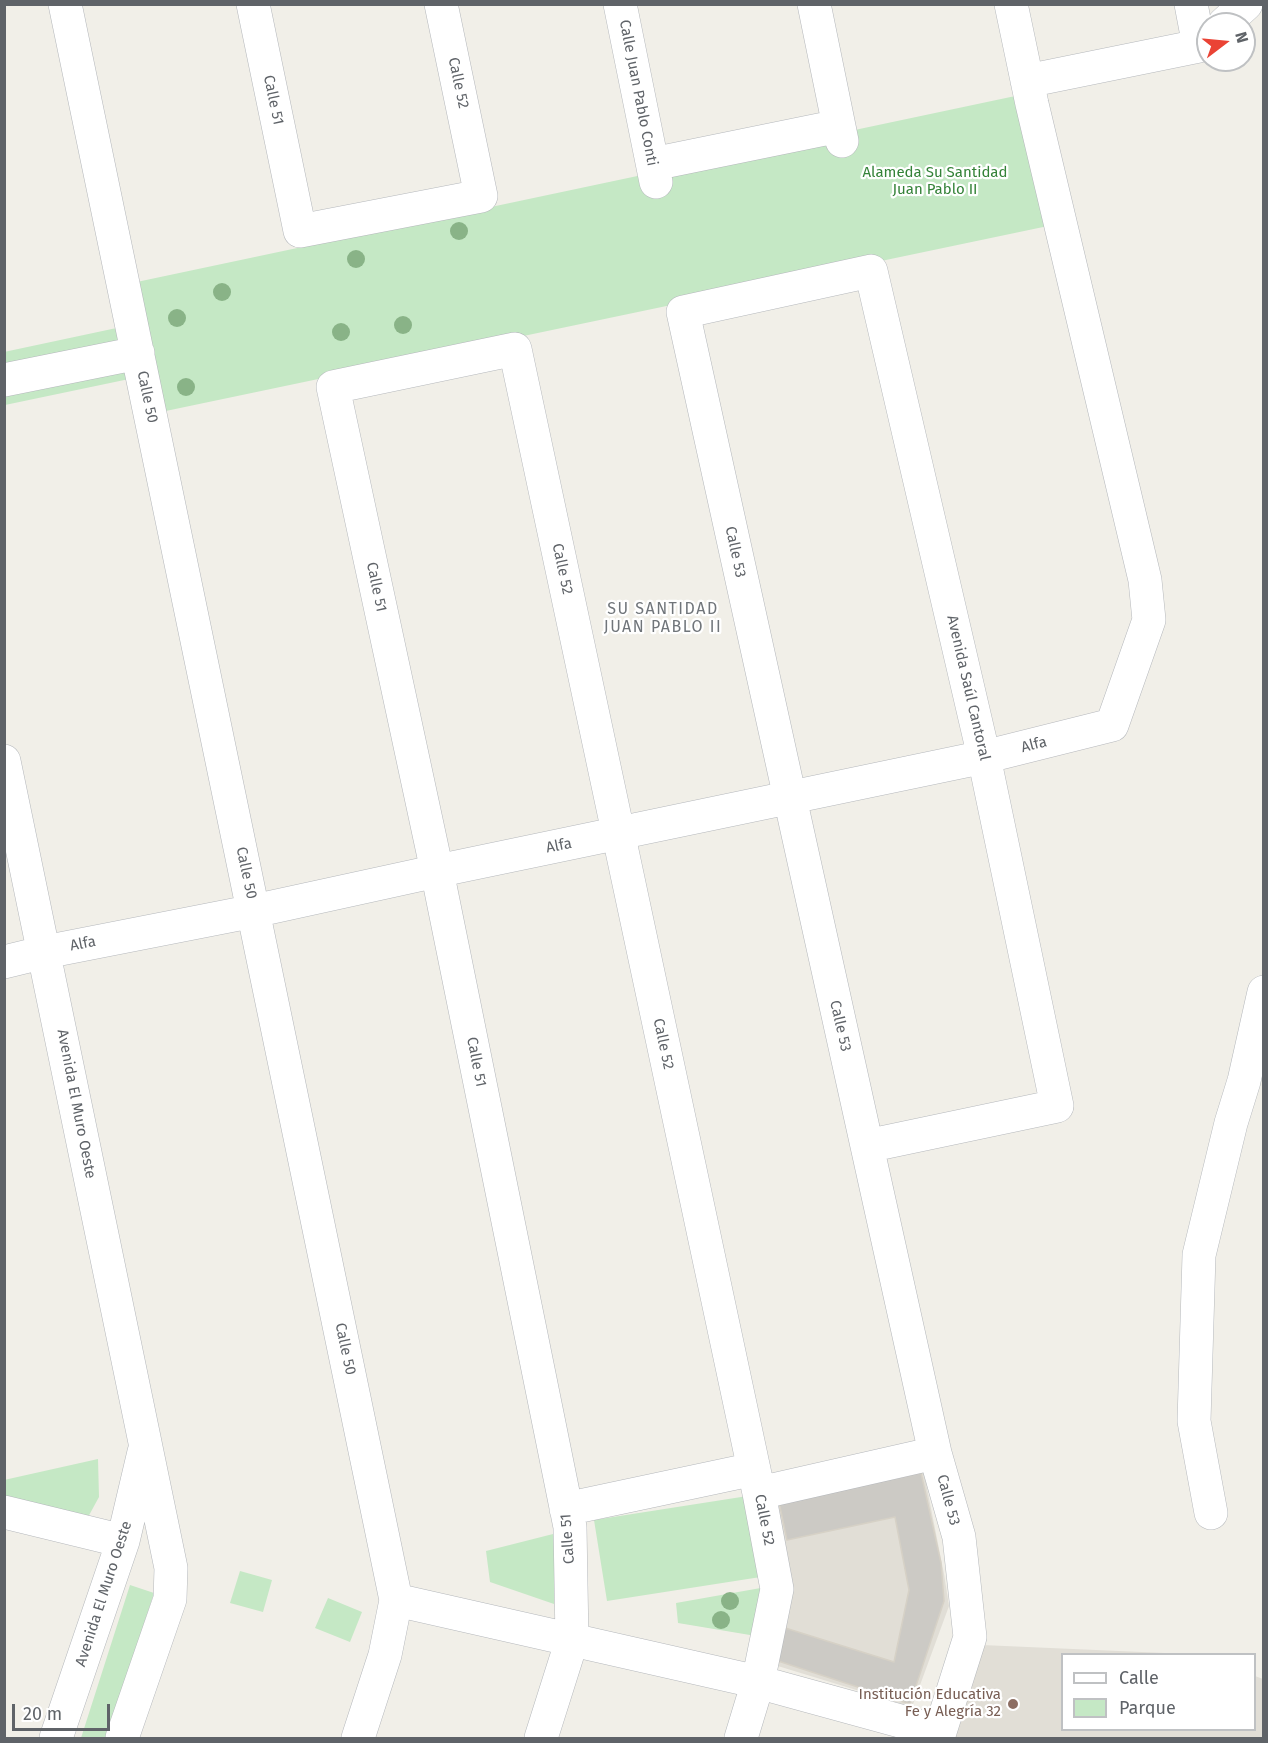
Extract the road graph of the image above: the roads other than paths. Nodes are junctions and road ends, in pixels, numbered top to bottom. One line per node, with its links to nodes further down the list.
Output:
1 (65, 4): 14 (street, Calle 50)
2 (253, 4): 11 (street, Calle 51)
3 (441, 4): 11 (street, Calle 52)
4 (620, 4): 5 (street, Calle Juan Pablo Conti)
5 (814, 4)
6 (1011, 4): 10 (street)
7 (1191, 4): 8 (street)
8 (1196, 20)
9 (1196, 44): 10 (street)
10 (1027, 81): 16 (street, Alfa)
11 (481, 196)
12 (872, 271): 16 (street, Avenida Saúl Cantoral); 18 (street, Calle 53)
13 (515, 349): 19 (street, Calle 52); 20 (street, Calle 51)
14 (138, 352): 15 (street); 21 (street, Calle 50)
15 (4, 380)
16 (984, 757): 18 (street, Alfa); 25 (street, Avenida Saúl Cantoral)
17 (4, 761): 22 (street, Avenida El Muro Oeste)
18 (790, 798): 19 (street, Alfa); 25 (street, Calle 53)
19 (618, 835): 20 (street, Alfa); 28 (street, Calle 52)
20 (437, 871): 21 (street, Alfa); 29 (street, Calle 51)
21 (254, 911): 22 (street, Alfa); 33 (street, Calle 50)
22 (45, 952): 23 (street, Alfa); 26 (street, Avenida El Muro Oeste)
23 (4, 962)
24 (1263, 993): 31 (street)
25 (867, 1146): 27 (street, Calle 53)
26 (145, 1448): 32 (street, Avenida El Muro Oeste); 38 (street, Avenida El Muro Oeste)
27 (935, 1453): 28 (street); 36 (street, Calle 53)
28 (756, 1481): 29 (street); 35 (street, Calle 52)
29 (566, 1509): 34 (street, Calle 51)
30 (4, 1512): 32 (street)
31 (1211, 1513)
32 (123, 1541): 37 (street, Avenida El Muro Oeste)
33 (396, 1600): 34 (street); 39 (street, Calle 50)
34 (572, 1640): 35 (street); 40 (street, Calle 51)
35 (758, 1682): 36 (street); 41 (street, Calle 52)
36 (939, 1735)
37 (56, 1738)
38 (122, 1738)
39 (358, 1738)
40 (541, 1738)
41 (741, 1738)

